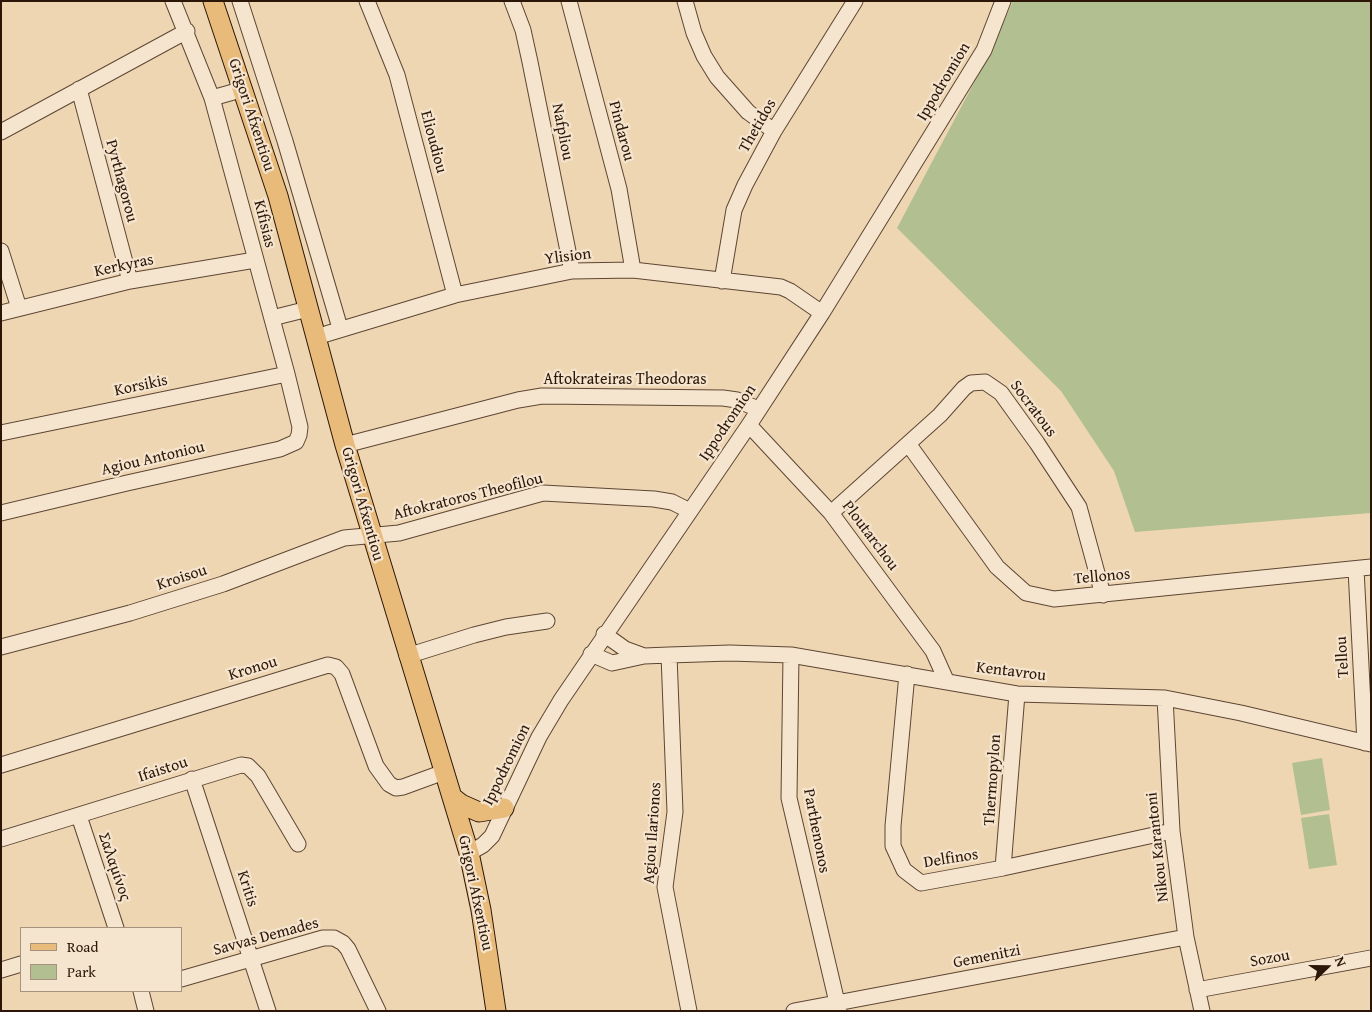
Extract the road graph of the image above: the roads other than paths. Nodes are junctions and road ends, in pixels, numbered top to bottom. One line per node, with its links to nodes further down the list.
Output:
1 (173, 1): 10 (street, Kifisias)
2 (238, 1): 9 (street); 28 (street, Grigori Afxentiou)
3 (367, 1): 22 (street, Elioudiou)
4 (512, 1): 19 (street, Nafpliou)
5 (569, 1): 18 (street, Pindarou)
6 (685, 1): 14 (street)
7 (1003, 1): 26 (street, Ippodromion)
8 (853, 2): 14 (street, Thetidos)
9 (216, 6): 12 (main road, Grigori Afxentiou)
10 (186, 31): 11 (street); 13 (street, Kifisias)
11 (78, 89): 15 (street); 20 (street, Pyrthagorou)
12 (244, 89): 13 (street); 24 (main road, Grigori Afxentiou)
13 (212, 98): 17 (street, Kifisias)
14 (774, 131): 21 (street, Thetidos)
15 (1, 132)
16 (1, 251): 23 (street)
17 (255, 260): 20 (street, Kerkyras); 27 (street, Kifisias)
18 (633, 270): 19 (street, Ylision); 21 (street, Ylision)
19 (572, 271): 22 (street, Ylision)
20 (130, 281): 23 (street, Kerkyras)
21 (722, 281): 26 (street, Ylision)
22 (455, 296): 28 (street, Ylision)
23 (19, 308): 25 (street, Kerkyras)
24 (308, 309): 27 (street); 29 (main road, Grigori Afxentiou)
25 (1, 313)
26 (822, 313): 31 (street, Ippodromion)
27 (272, 318): 30 (street, Kifisias)
28 (340, 328): 29 (street, Ylision)
29 (316, 337): 35 (main road, Grigori Afxentiou)
30 (287, 374): 33 (street, Kifisias); 34 (street, Korsikis)
31 (758, 409): 32 (street, Ippodromion); 35 (street, Aftokrateiras Theodoras)
32 (749, 425): 37 (street, Ippodromion); 39 (street, Ploutarchou)
33 (300, 427): 38 (street, Agiou Antoniou)
34 (1, 432)
35 (345, 445): 40 (main road, Grigori Afxentiou)
36 (909, 445): 39 (street, Socratous); 42 (street, Tellonos); 42 (street, Socratous)
37 (690, 511): 40 (street, Aftokratoros Theofilou); 44 (street, Ippodromion)
38 (1, 513)
39 (831, 513): 52 (street, Ploutarchou)
40 (371, 534): 45 (street, Kroisou); 49 (main road, Grigori Afxentiou)
41 (1363, 568): 42 (street, Tellonos); 55 (street, Tellou)
42 (1103, 595)
43 (547, 621): 49 (street)
44 (604, 634): 46 (street, Ippodromion); 50 (street, Kentavrou)
45 (1, 647)
46 (591, 654): 50 (street, Kentavrou); 60 (street, Ippodromion)
47 (670, 655): 48 (street, Kentavrou); 50 (street, Kentavrou); 81 (street, Agiou Ilarionos)
48 (791, 655): 51 (street, Kentavrou); 76 (street, Parthenonos)
49 (408, 656): 57 (main road, Grigori Afxentiou)
50 (644, 656)
51 (906, 674): 52 (street, Kentavrou); 66 (street, Delfinos)
52 (946, 680): 53 (street, Kentavrou)
53 (1017, 694): 54 (street, Kentavrou); 66 (street, Thermopylon)
54 (1165, 698): 55 (street, Kentavrou); 62 (street, Nikou Karantoni)
55 (1368, 743)
56 (1, 765): 57 (street, Kronou)
57 (444, 772): 59 (main road, Grigori Afxentiou)
58 (192, 779): 61 (street, Ifaistou); 64 (street, Ifaistou); 70 (street, Kritis)
59 (452, 797): 60 (main road); 65 (main road, Grigori Afxentiou)
60 (504, 808): 65 (street, Ippodromion)
61 (78, 816): 63 (street, Ifaistou); 67 (street, Σαλαμίνος)
62 (1172, 831): 66 (street, Delfinos); 68 (street, Nikou Karantoni)
63 (1, 840)
64 (298, 844)
65 (469, 853): 80 (main road, Grigori Afxentiou)
66 (1003, 868)
67 (116, 927)
68 (1186, 937): 74 (street, Nikou Karantoni); 76 (street, Gemenitzi)
69 (1371, 958): 74 (street, Sozou)
70 (252, 959): 73 (street, Savvas Demades); 78 (street, Kritis); 79 (street, Savvas Demades)
71 (20, 964): 72 (street)
72 (1, 970)
73 (182, 979)
74 (1197, 990): 83 (street)
75 (141, 992): 77 (street)
76 (838, 1007): 82 (street, Gemenitzi)
77 (146, 1011)
78 (268, 1011)
79 (378, 1011)
80 (496, 1011)
81 (688, 1011)
82 (794, 1011)
83 (1202, 1011)

